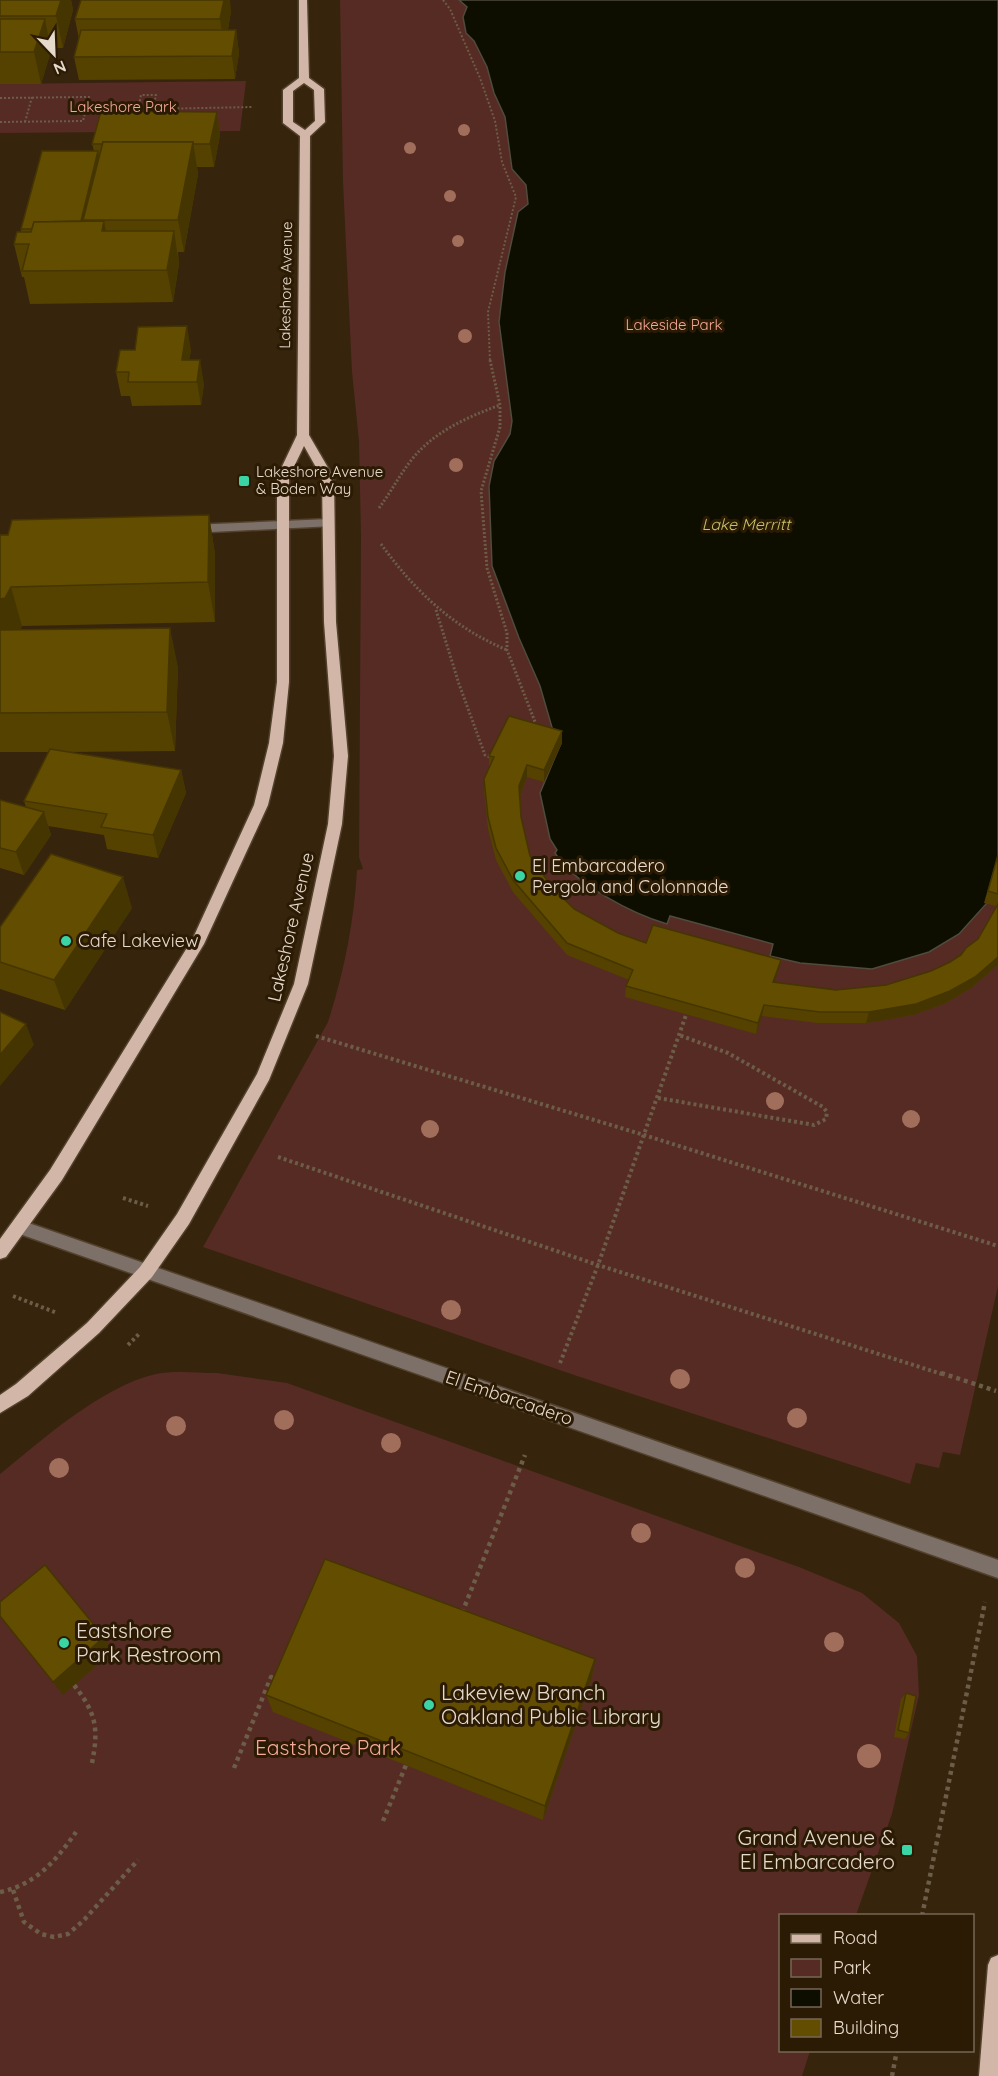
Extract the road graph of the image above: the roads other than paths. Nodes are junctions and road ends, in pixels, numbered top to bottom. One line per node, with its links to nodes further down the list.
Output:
1 (303, 0): 2 (main road)
2 (304, 79): 3 (main road); 3 (main road)
3 (305, 135): 4 (main road, Lakeshore Avenue)
4 (303, 435): 5 (main road, Lakeshore Avenue); 6 (main road, Lakeshore Avenue)
5 (329, 523): 6 (street); 10 (main road, Lakeshore Avenue)
6 (283, 524): 7 (street); 8 (main road, Lakeshore Avenue)
7 (182, 530)
8 (20, 1227): 9 (main road, Lakeshore Avenue); 10 (street, El Embarcadero)
9 (0, 1252)
10 (146, 1272): 11 (main road, Lakeshore Avenue); 12 (street, El Embarcadero)
11 (0, 1405)
12 (994, 1568)
13 (998, 1965): 14 (main road)
14 (990, 2076)

